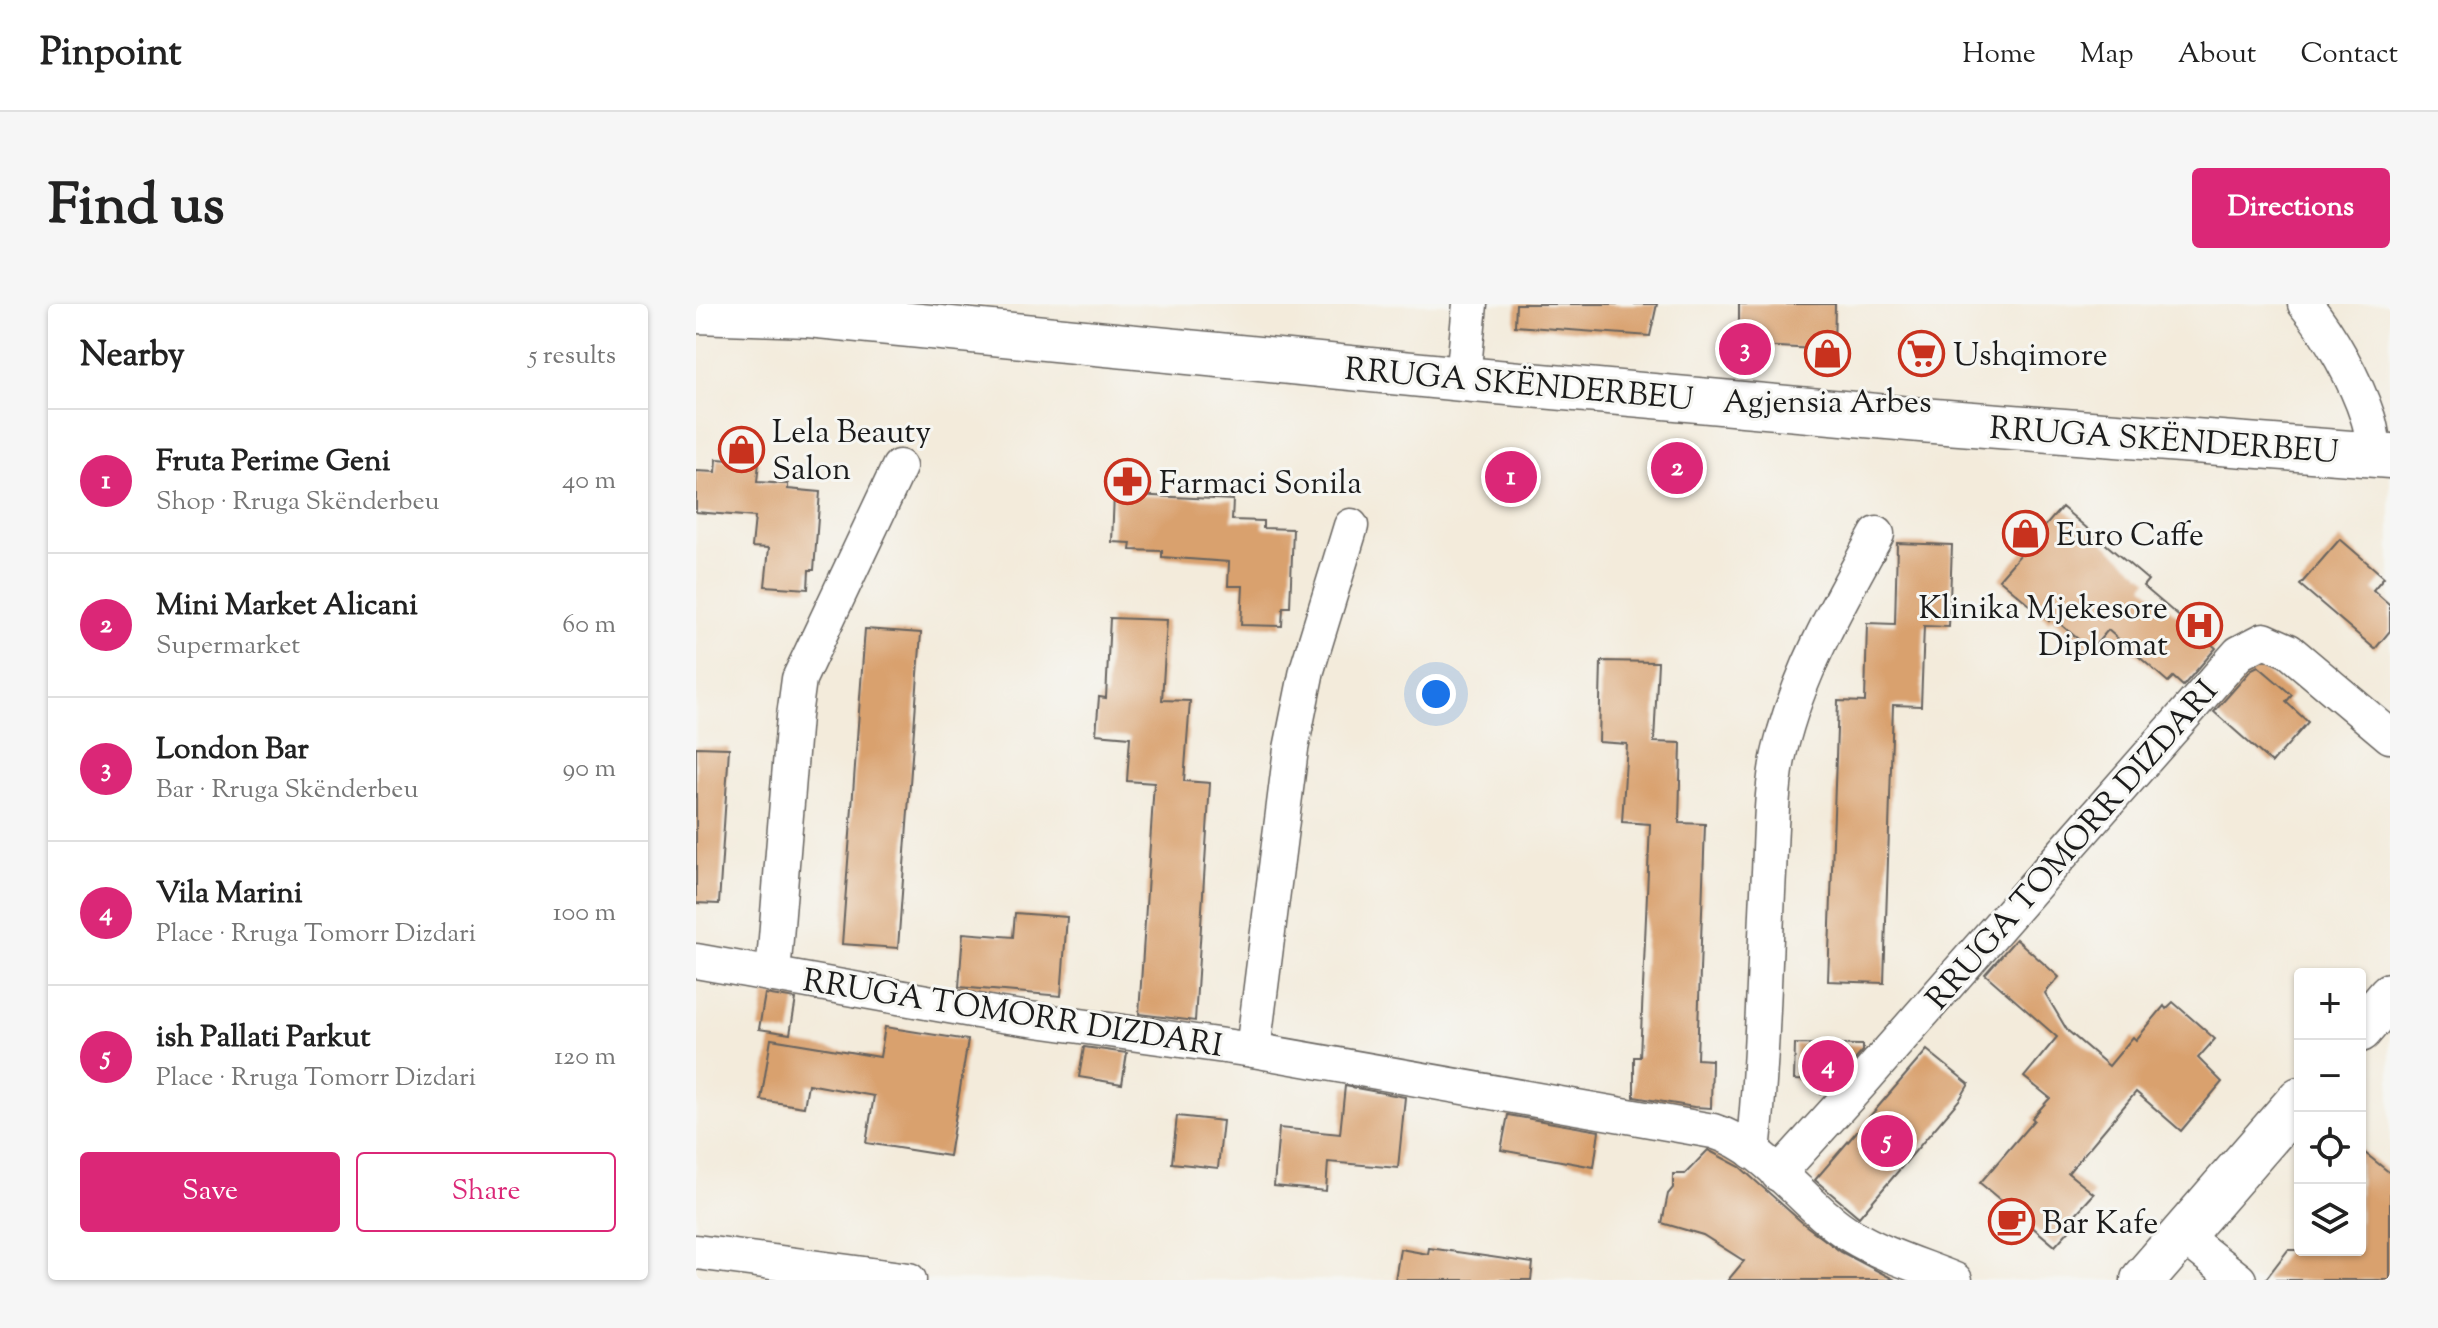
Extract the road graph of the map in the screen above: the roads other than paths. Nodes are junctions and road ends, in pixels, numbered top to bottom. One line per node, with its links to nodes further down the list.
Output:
1 (1470, 304): 5 (street)
2 (2305, 304): 6 (street)
3 (809, 309): 4 (street, RRUGA SKËNDERBEU); 5 (street, RRUGA SKËNDERBEU)
4 (696, 311)
5 (1463, 379): 6 (street, RRUGA SKËNDERBEU)
6 (2383, 456)
7 (899, 467): 12 (street, RRUGA TOMORR DIZDARI)
8 (1351, 526): 15 (street, RRUGA TOMORR DIZDARI)
9 (1877, 534): 17 (street)
10 (2390, 736): 17 (street, RRUGA TOMORR DIZDARI)
11 (696, 961): 12 (street, RRUGA TOMORR DIZDARI)
12 (773, 975): 15 (street, RRUGA TOMORR DIZDARI)
13 (2390, 995): 14 (street)
14 (2366, 1023)
15 (1253, 1050): 17 (street, RRUGA TOMORR DIZDARI)
16 (2294, 1106): 18 (street)
17 (1766, 1163): 21 (street, RRUGA TOMORR DIZDARI)
18 (2182, 1235): 22 (street); 23 (street)
19 (696, 1252): 20 (street)
20 (909, 1280)
21 (1955, 1280)
22 (2143, 1280)
23 (2239, 1280)

